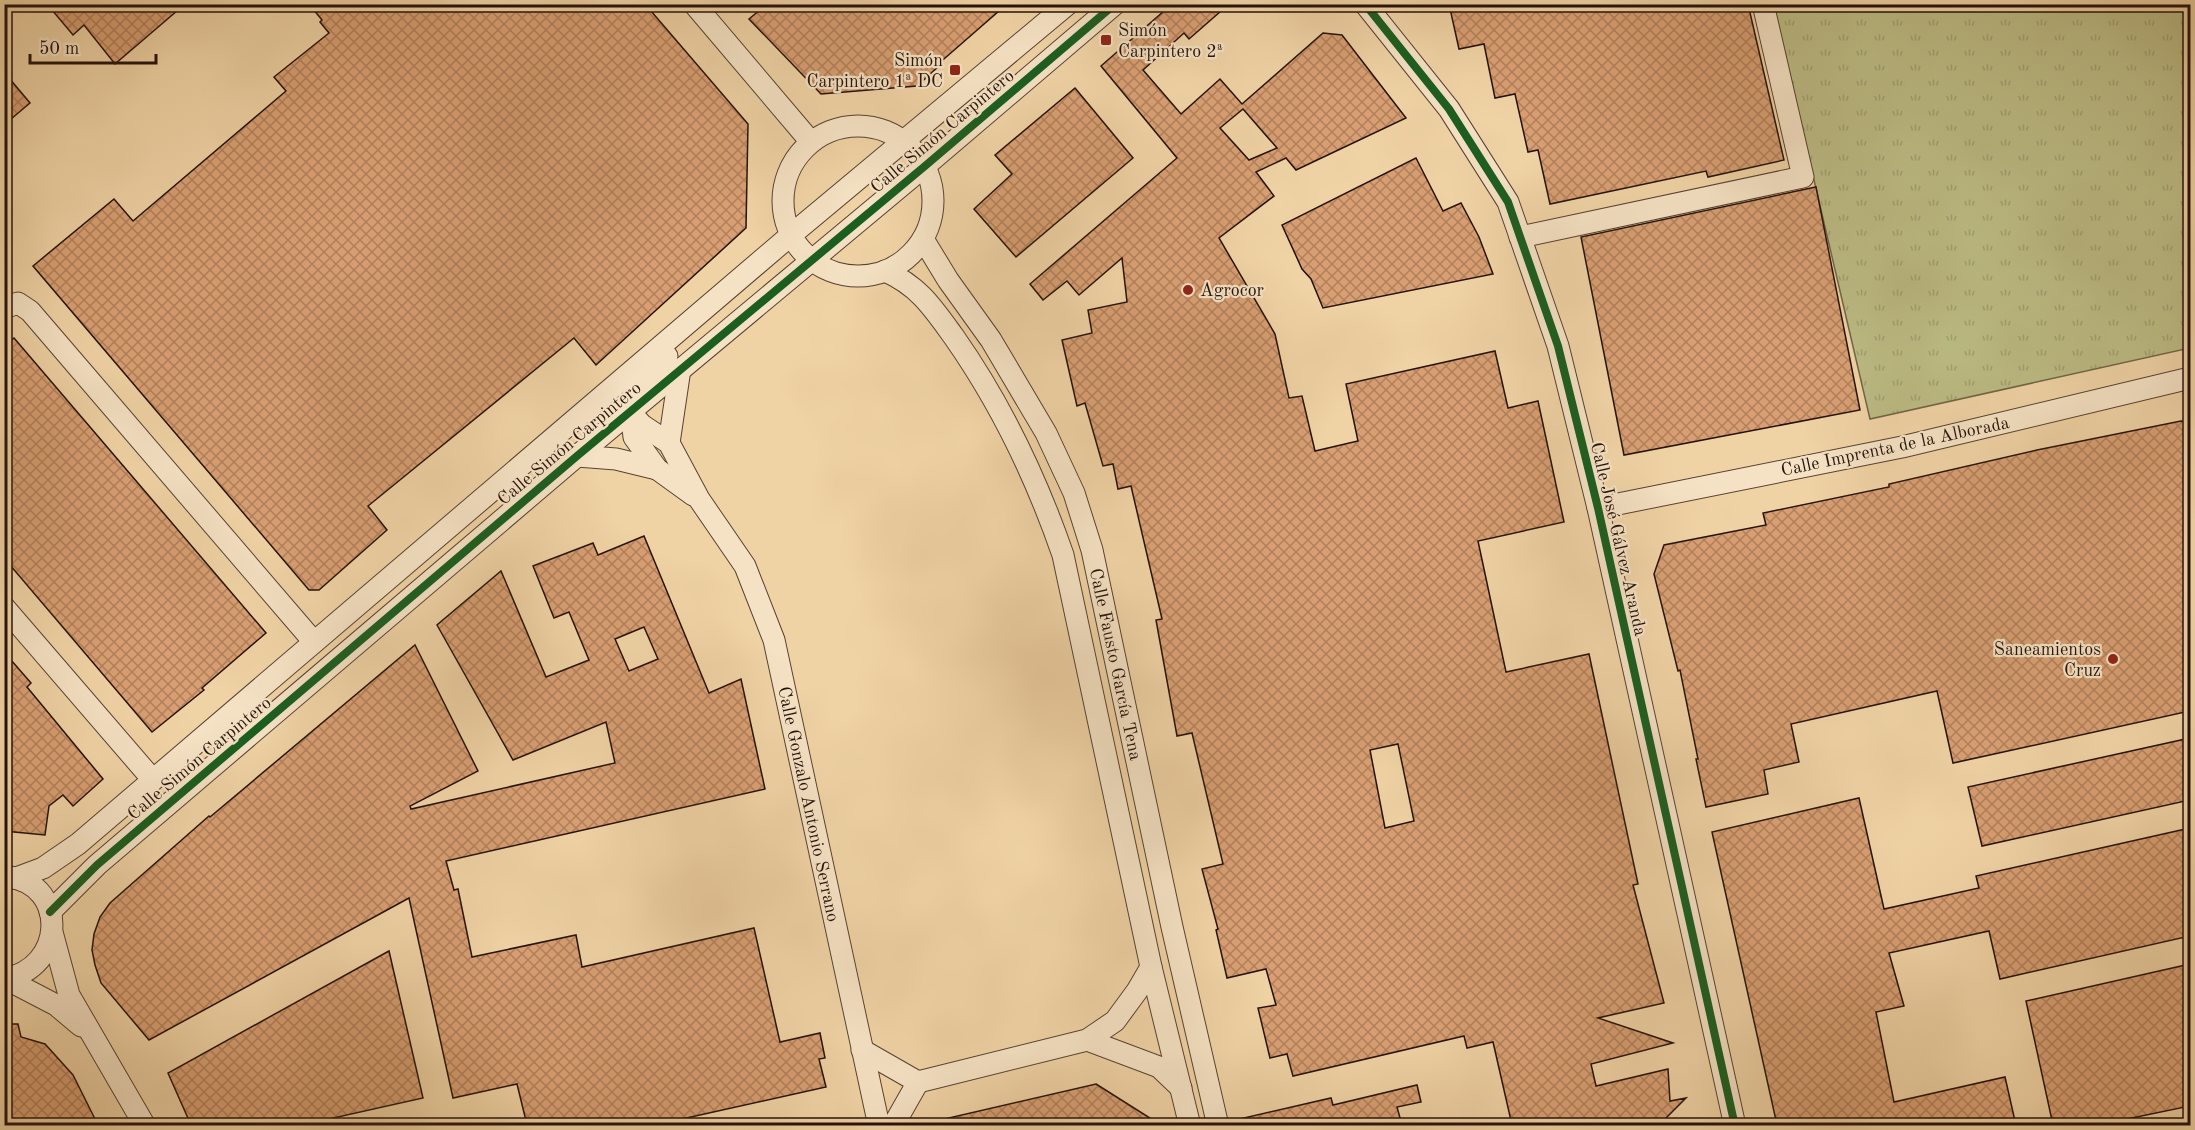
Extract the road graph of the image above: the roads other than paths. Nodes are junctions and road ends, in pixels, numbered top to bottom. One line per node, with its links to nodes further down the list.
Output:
1 (694, 4): 6 (street)
2 (1068, 4): 7 (street, Calle Simón Carpintero)
3 (1114, 4): 8 (street, Calle Simón Carpintero)
4 (1365, 4): 10 (street, Calle José Gálvez Aranda)
5 (1763, 4): 10 (street)
6 (811, 142): 7 (street); 9 (street)
7 (905, 142): 8 (street); 9 (street, Calle Simón Carpintero)
8 (925, 166): 11 (street); 12 (street, Calle Simón Carpintero)
9 (791, 235): 12 (street); 14 (street, Calle Simón Carpintero)
10 (1520, 237): 24 (street, Calle José Gálvez Aranda)
11 (923, 239): 13 (street); 49 (street, Calle Fausto García Tena)
12 (812, 261): 13 (street); 16 (street, Calle Simón Carpintero)
13 (885, 271): 38 (street, Calle Fausto García Tena)
14 (735, 283): 18 (street, Calle Simón Carpintero); 19 (street, Calle Simón Carpintero)
15 (4, 308): 30 (street)
16 (680, 369): 19 (street, Calle Simón Carpintero); 20 (street)
17 (2190, 378): 24 (street, Calle Imprenta de la Alborada)
18 (587, 408): 19 (street, Calle Simón Carpintero); 25 (street, Calle Simón Carpintero)
19 (631, 413): 20 (street, Calle Gonzalo Antonio Serrano); 21 (street, Calle Simón Carpintero); 22 (street, Calle Gonzalo Antonio Serrano)
20 (669, 443): 23 (street, Calle Gonzalo Antonio Serrano)
21 (577, 456): 22 (street, Calle Gonzalo Antonio Serrano); 26 (street, Calle Simón Carpintero)
22 (657, 469): 23 (street, Calle Gonzalo Antonio Serrano)
23 (699, 499): 42 (street, Calle Gonzalo Antonio Serrano)
24 (1598, 508): 50 (street, Calle José Gálvez Aranda)
25 (446, 529): 26 (street); 27 (street, Calle Simón Carpintero)
26 (466, 550): 28 (street, Calle Simón Carpintero)
27 (418, 553): 28 (street); 30 (street, Calle Simón Carpintero)
28 (438, 574): 32 (street, Calle Simón Carpintero)
29 (4, 607): 35 (street)
30 (314, 642): 31 (street, Calle Simón Carpintero)
31 (222, 721): 32 (street, Calle Simón Carpintero); 33 (street, Calle Simón Carpintero)
32 (241, 742): 34 (street, Calle Simón Carpintero)
33 (186, 751): 34 (street, Calle Simón Carpintero); 35 (street, Calle Simón Carpintero)
34 (206, 771): 37 (street, Calle Simón Carpintero)
35 (153, 780): 36 (street, Calle Simón Carpintero)
36 (10, 877): 37 (street)
37 (51, 922): 39 (street); 40 (street)
38 (1151, 967): 41 (street); 44 (street, Calle Fausto García Tena)
39 (5, 979): 40 (street)
40 (93, 1035): 45 (street)
41 (1087, 1040): 43 (street); 44 (street)
42 (862, 1050): 43 (street); 46 (street, Calle Gonzalo Antonio Serrano)
43 (918, 1082): 47 (street)
44 (1181, 1088): 48 (street, Calle Fausto García Tena)
45 (146, 1125)
46 (879, 1125)
47 (893, 1125)
48 (1190, 1125)
49 (1218, 1125)
50 (1736, 1125)

